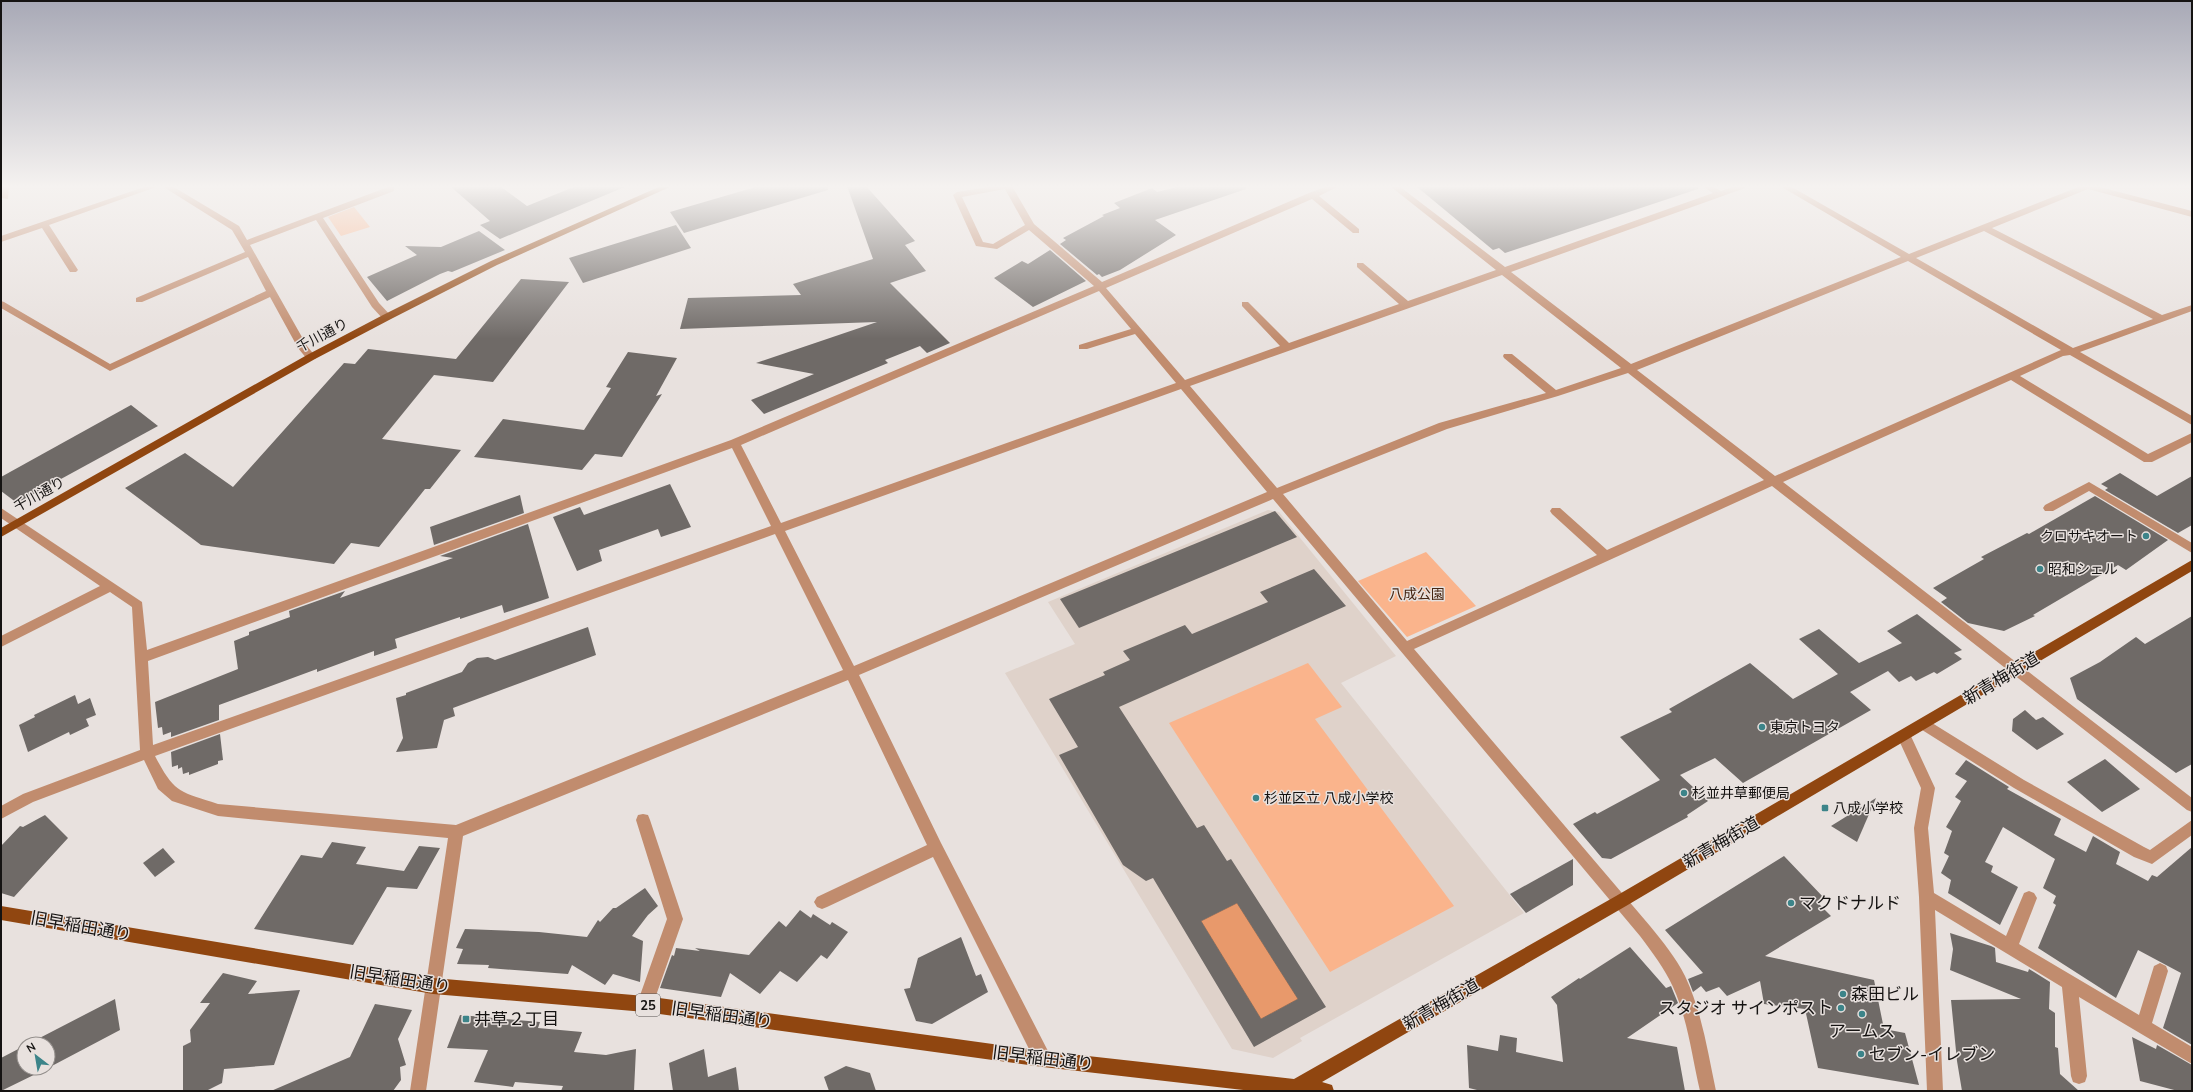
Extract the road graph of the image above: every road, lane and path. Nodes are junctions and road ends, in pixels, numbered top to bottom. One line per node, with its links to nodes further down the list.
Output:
1 (52, 237): 19 (street)
2 (241, 237): 15 (street)
3 (264, 237): 15 (street)
4 (331, 237): 28 (street)
5 (553, 237): 28 (main road, 千川通り)
6 (976, 237): 7 (street)
7 (1011, 237)
8 (1043, 237): 21 (street)
9 (1214, 237): 21 (street)
10 (1461, 237): 20 (street)
11 (1598, 237): 20 (street)
12 (1874, 237): 17 (street)
13 (1959, 237): 17 (street)
14 (2003, 237): 29 (street)
15 (245, 244): 16 (street)
16 (250, 253): 22 (street); 23 (street)
17 (1909, 257): 33 (street); 36 (street)
18 (1360, 265): 26 (street)
19 (73, 270)
20 (1504, 270): 26 (street); 36 (street)
21 (1100, 286): 30 (street); 42 (street)
22 (272, 292): 24 (street); 35 (street)
23 (139, 300)
24 (1, 304)
25 (1245, 304): 32 (street)
26 (1406, 305): 32 (street)
27 (2192, 308): 29 (street)
28 (387, 317): 35 (main road, 千川通り)
29 (2161, 319): 33 (street)
30 (1137, 330): 31 (street); 38 (street)
31 (1083, 347)
32 (1288, 348): 38 (street)
33 (2071, 352): 37 (street); 40 (street)
34 (1508, 356): 39 (street)
35 (311, 357): 48 (main road, 千川通り)
36 (1629, 369): 39 (street); 43 (street)
37 (2011, 375): 41 (street); 43 (street)
38 (1183, 384): 44 (street); 49 (street)
39 (1554, 394): 44 (street)
40 (2192, 421)
41 (2192, 437)
42 (735, 443): 49 (street); 57 (street)
43 (1774, 481): 52 (street); 58 (street)
44 (1275, 493): 56 (street); 59 (street)
45 (2049, 508): 51 (street)
46 (1556, 511): 52 (street)
47 (1, 512): 48 (street)
48 (17, 524): 50 (main road, 千川通り); 54 (street)
49 (777, 528): 59 (street); 62 (street)
50 (1, 533)
51 (2192, 549)
52 (1606, 556): 56 (street)
53 (2192, 565): 58 (main road, 新青梅街道)
54 (111, 586): 55 (street); 57 (street)
55 (1, 642)
56 (1406, 647): 71 (street)
57 (140, 658): 62 (street)
58 (2017, 669): 60 (main road, 新青梅街道); 63 (street)
59 (851, 673): 67 (street); 68 (street)
60 (1924, 724): 61 (main road, 新青梅街道); 66 (street)
61 (1904, 736): 69 (street); 71 (main road, 新青梅街道)
62 (147, 753): 64 (street); 67 (street)
63 (2192, 806)
64 (1, 813)
65 (643, 820): 78 (street)
66 (2192, 827)
67 (456, 832): 77 (street)
68 (936, 848): 72 (street); 81 (street)
69 (1927, 897): 74 (street); 87 (street)
70 (2029, 898): 74 (street)
71 (1621, 901): 83 (main road, 新青梅街道); 86 (street)
72 (822, 902)
73 (1, 913): 77 (main road, 旧早稲田通り / 25)
74 (2010, 947): 76 (street)
75 (2160, 971): 79 (street)
76 (2070, 982): 79 (street); 82 (street)
77 (433, 986): 78 (main road, 旧早稲田通り / 25); 84 (street)
78 (645, 1004): 81 (main road, 旧早稲田通り / 25)
79 (2143, 1027): 80 (street)
80 (2192, 1056)
81 (1043, 1059): 83 (main road, 旧早稲田通り / 25)
82 (2079, 1076)
83 (1293, 1089): 85 (main road, 旧早稲田通り / 25)
84 (418, 1091)
85 (1326, 1091)
86 (1708, 1091)
87 (1935, 1091)

